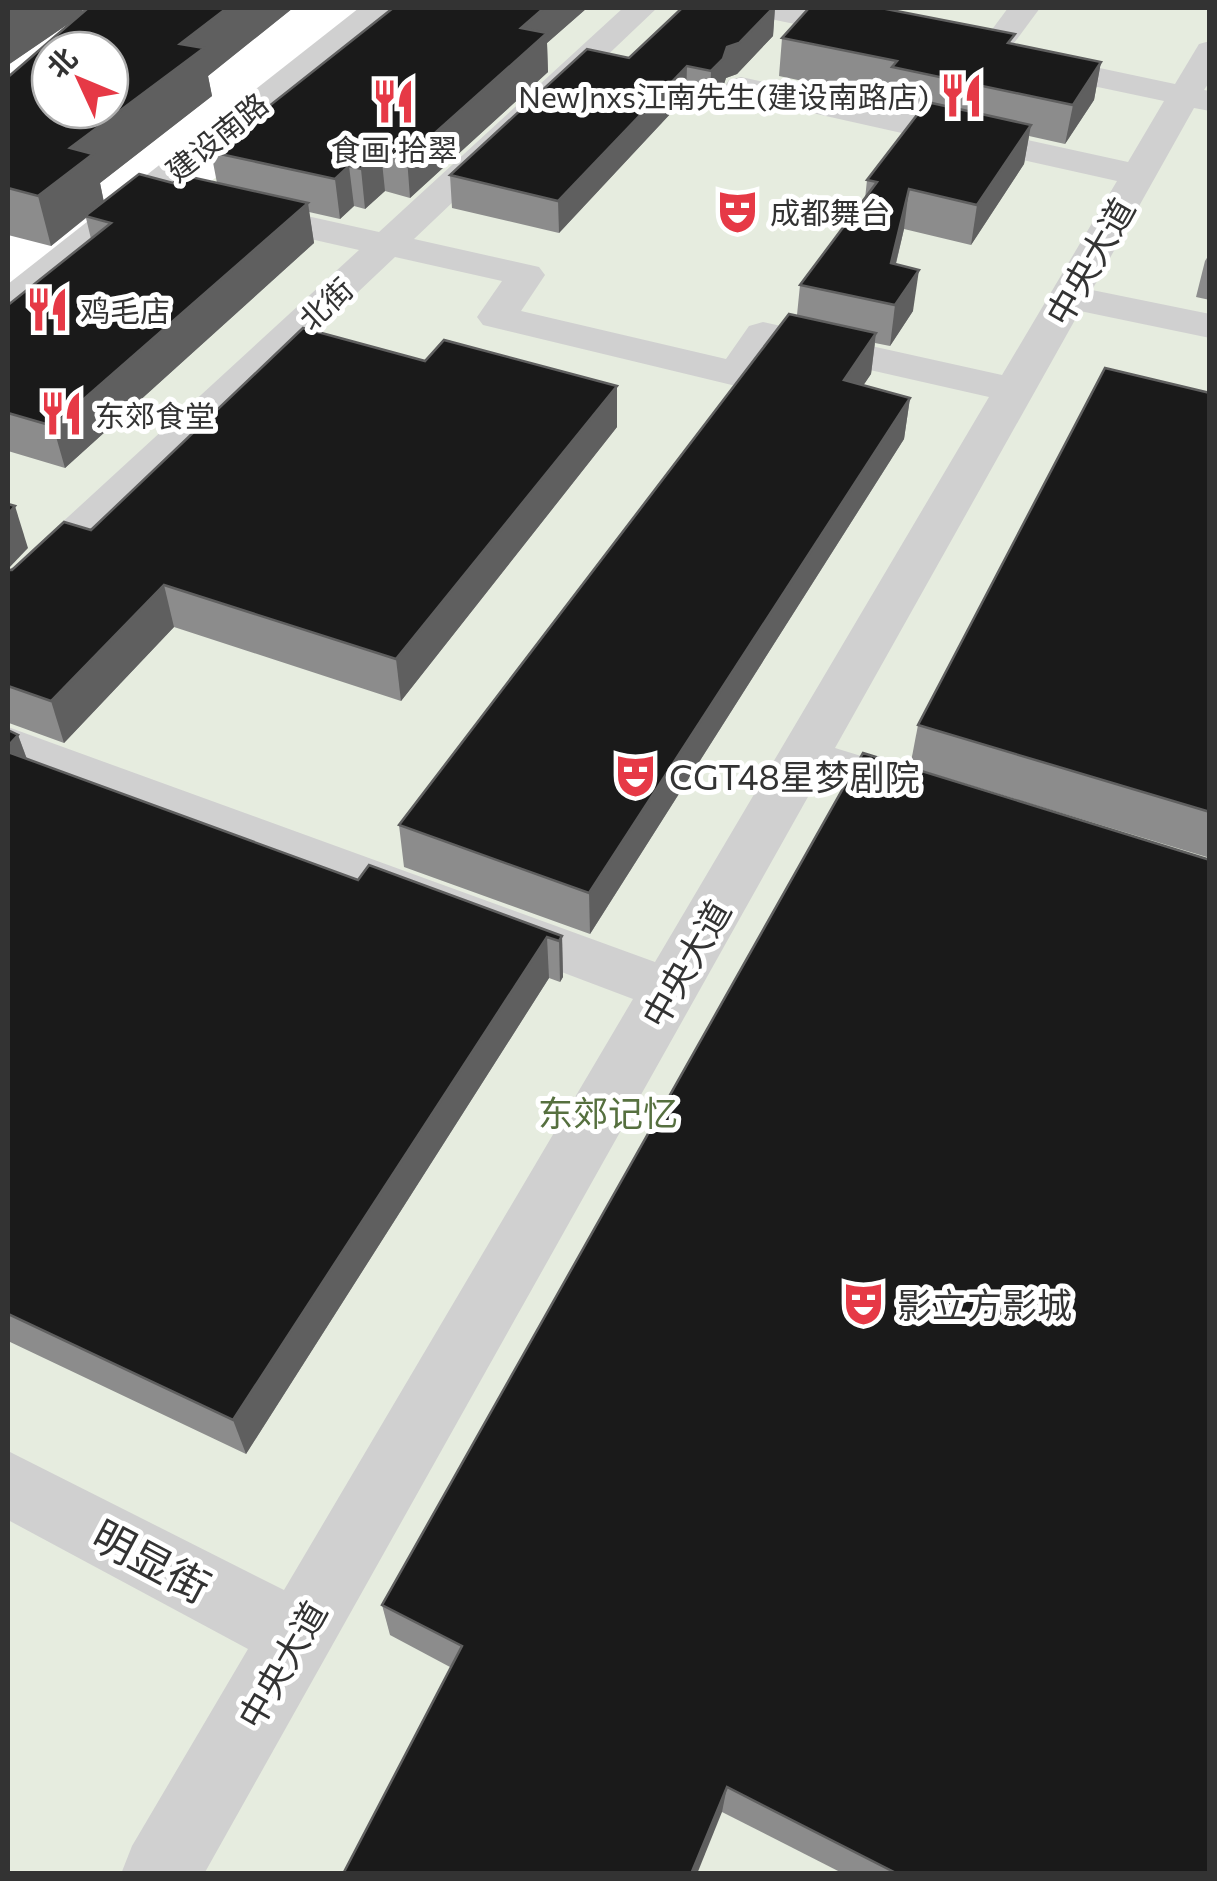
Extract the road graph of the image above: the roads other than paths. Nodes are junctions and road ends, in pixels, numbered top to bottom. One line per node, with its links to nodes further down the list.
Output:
1 (378, 8): 14 (street, 建设南路)
2 (641, 8): 12 (street, 北街)
3 (762, 8): 5 (street)
4 (1024, 8): 7 (street)
5 (899, 36)
6 (953, 47): 7 (street)
7 (990, 55): 8 (street)
8 (1201, 82): 10 (street, 中央大道)
9 (740, 87): 10 (street)
10 (1138, 175): 13 (street, 中央大道)
11 (202, 204): 12 (street)
12 (386, 246): 16 (street); 17 (street, 北街)
13 (1068, 297): 15 (street); 16 (street, 中央大道)
14 (8, 303)
15 (1210, 326)
16 (1014, 390): 19 (street, 中央大道)
17 (8, 597)
18 (8, 744): 21 (street)
19 (804, 756): 20 (street); 21 (street, 中央大道)
20 (970, 808)
21 (670, 990): 23 (street, 中央大道)
22 (8, 1484): 23 (street, 明显街)
23 (298, 1636): 24 (street, 中央大道)
24 (160, 1874)

